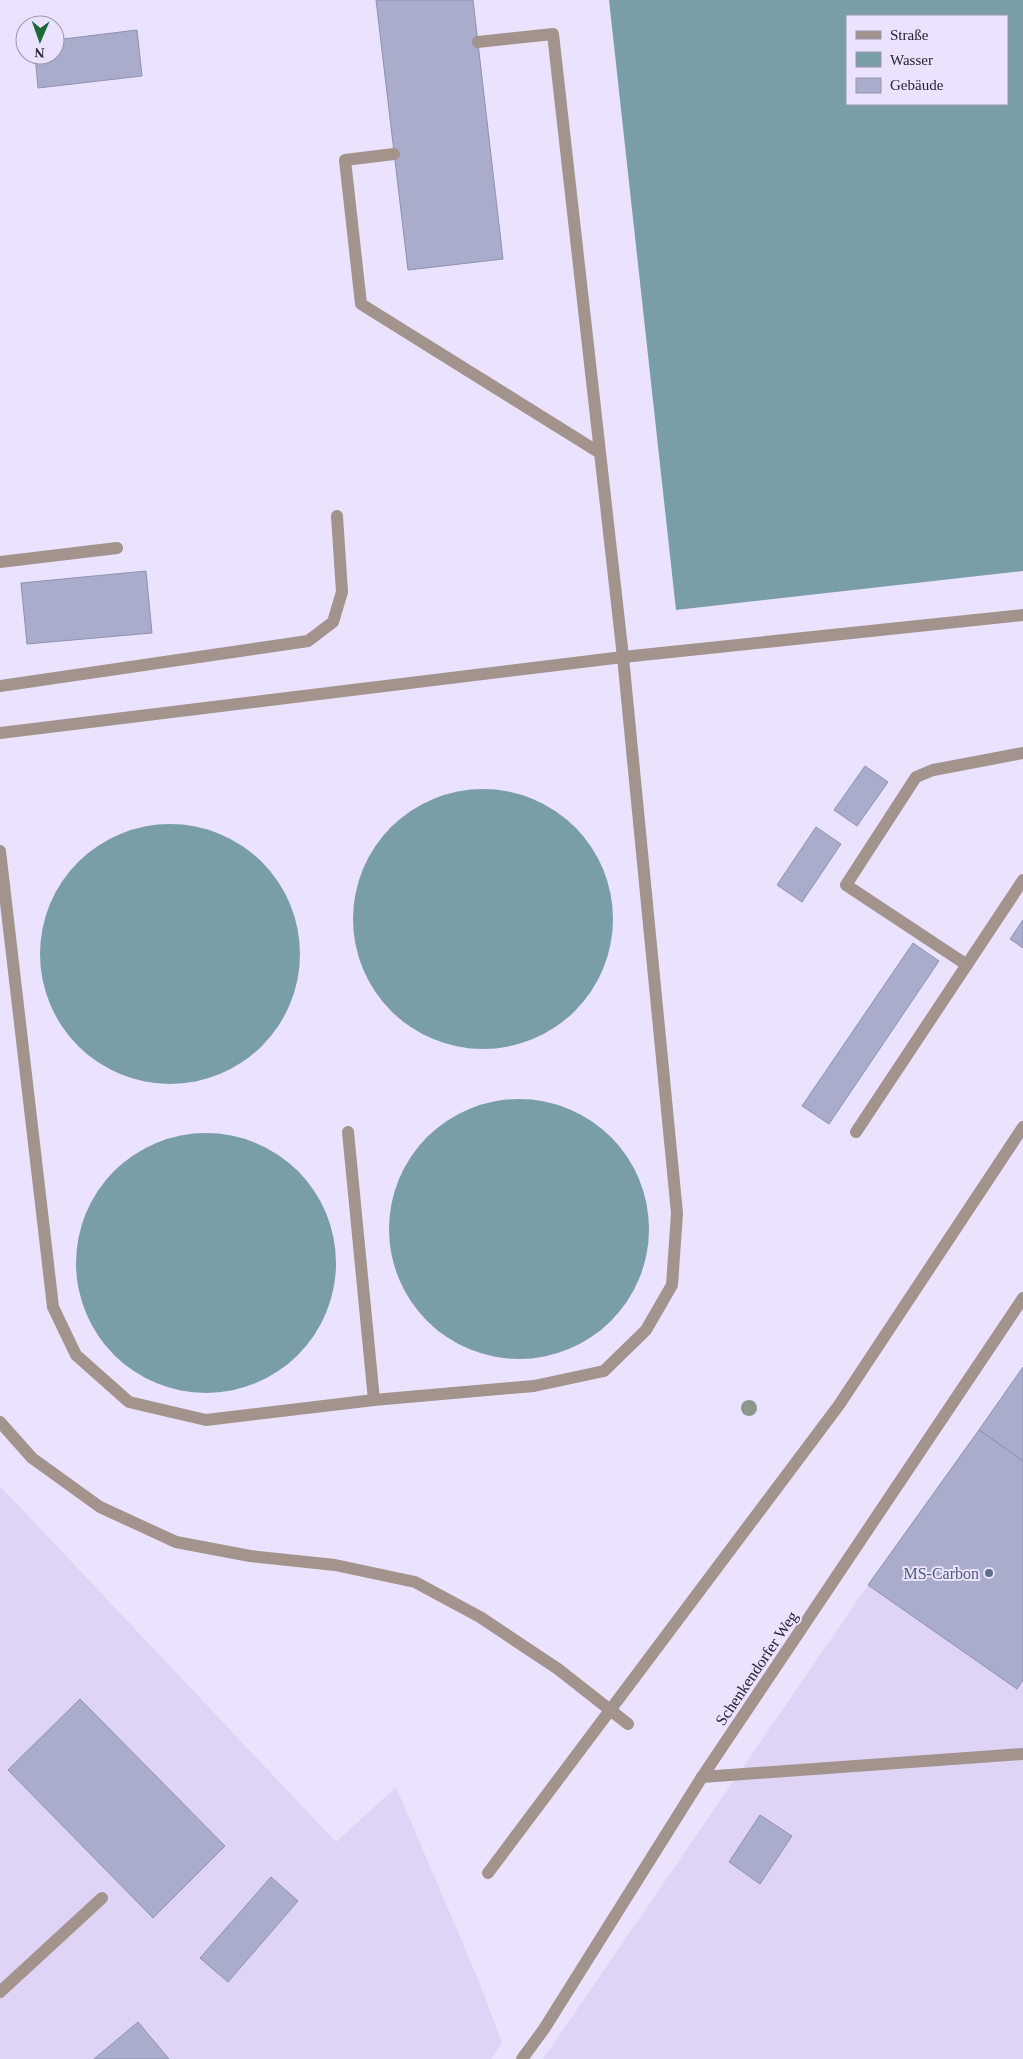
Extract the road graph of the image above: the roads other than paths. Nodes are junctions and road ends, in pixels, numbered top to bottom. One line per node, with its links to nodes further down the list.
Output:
1 (478, 42): 3 (street)
2 (394, 154): 3 (street)
3 (600, 453): 8 (street)
4 (337, 516): 9 (street)
5 (117, 548): 6 (street)
6 (0, 562)
7 (1023, 615): 8 (street)
8 (623, 657): 10 (street); 19 (street)
9 (0, 686)
10 (0, 733)
11 (1023, 753): 14 (street)
12 (0, 852): 19 (street)
13 (1023, 880): 14 (street)
14 (967, 965): 17 (street)
15 (1023, 1127): 21 (street)
16 (348, 1132): 19 (street)
17 (856, 1132)
18 (1023, 1298): 24 (street, Schenkendorfer Weg)
19 (374, 1400)
20 (0, 1422): 21 (street)
21 (610, 1710): 22 (street); 25 (street)
22 (628, 1724)
23 (1023, 1754): 24 (street)
24 (702, 1777): 28 (street, Schenkendorfer Weg)
25 (488, 1873)
26 (102, 1898): 27 (street)
27 (0, 1992)
28 (522, 2059)

